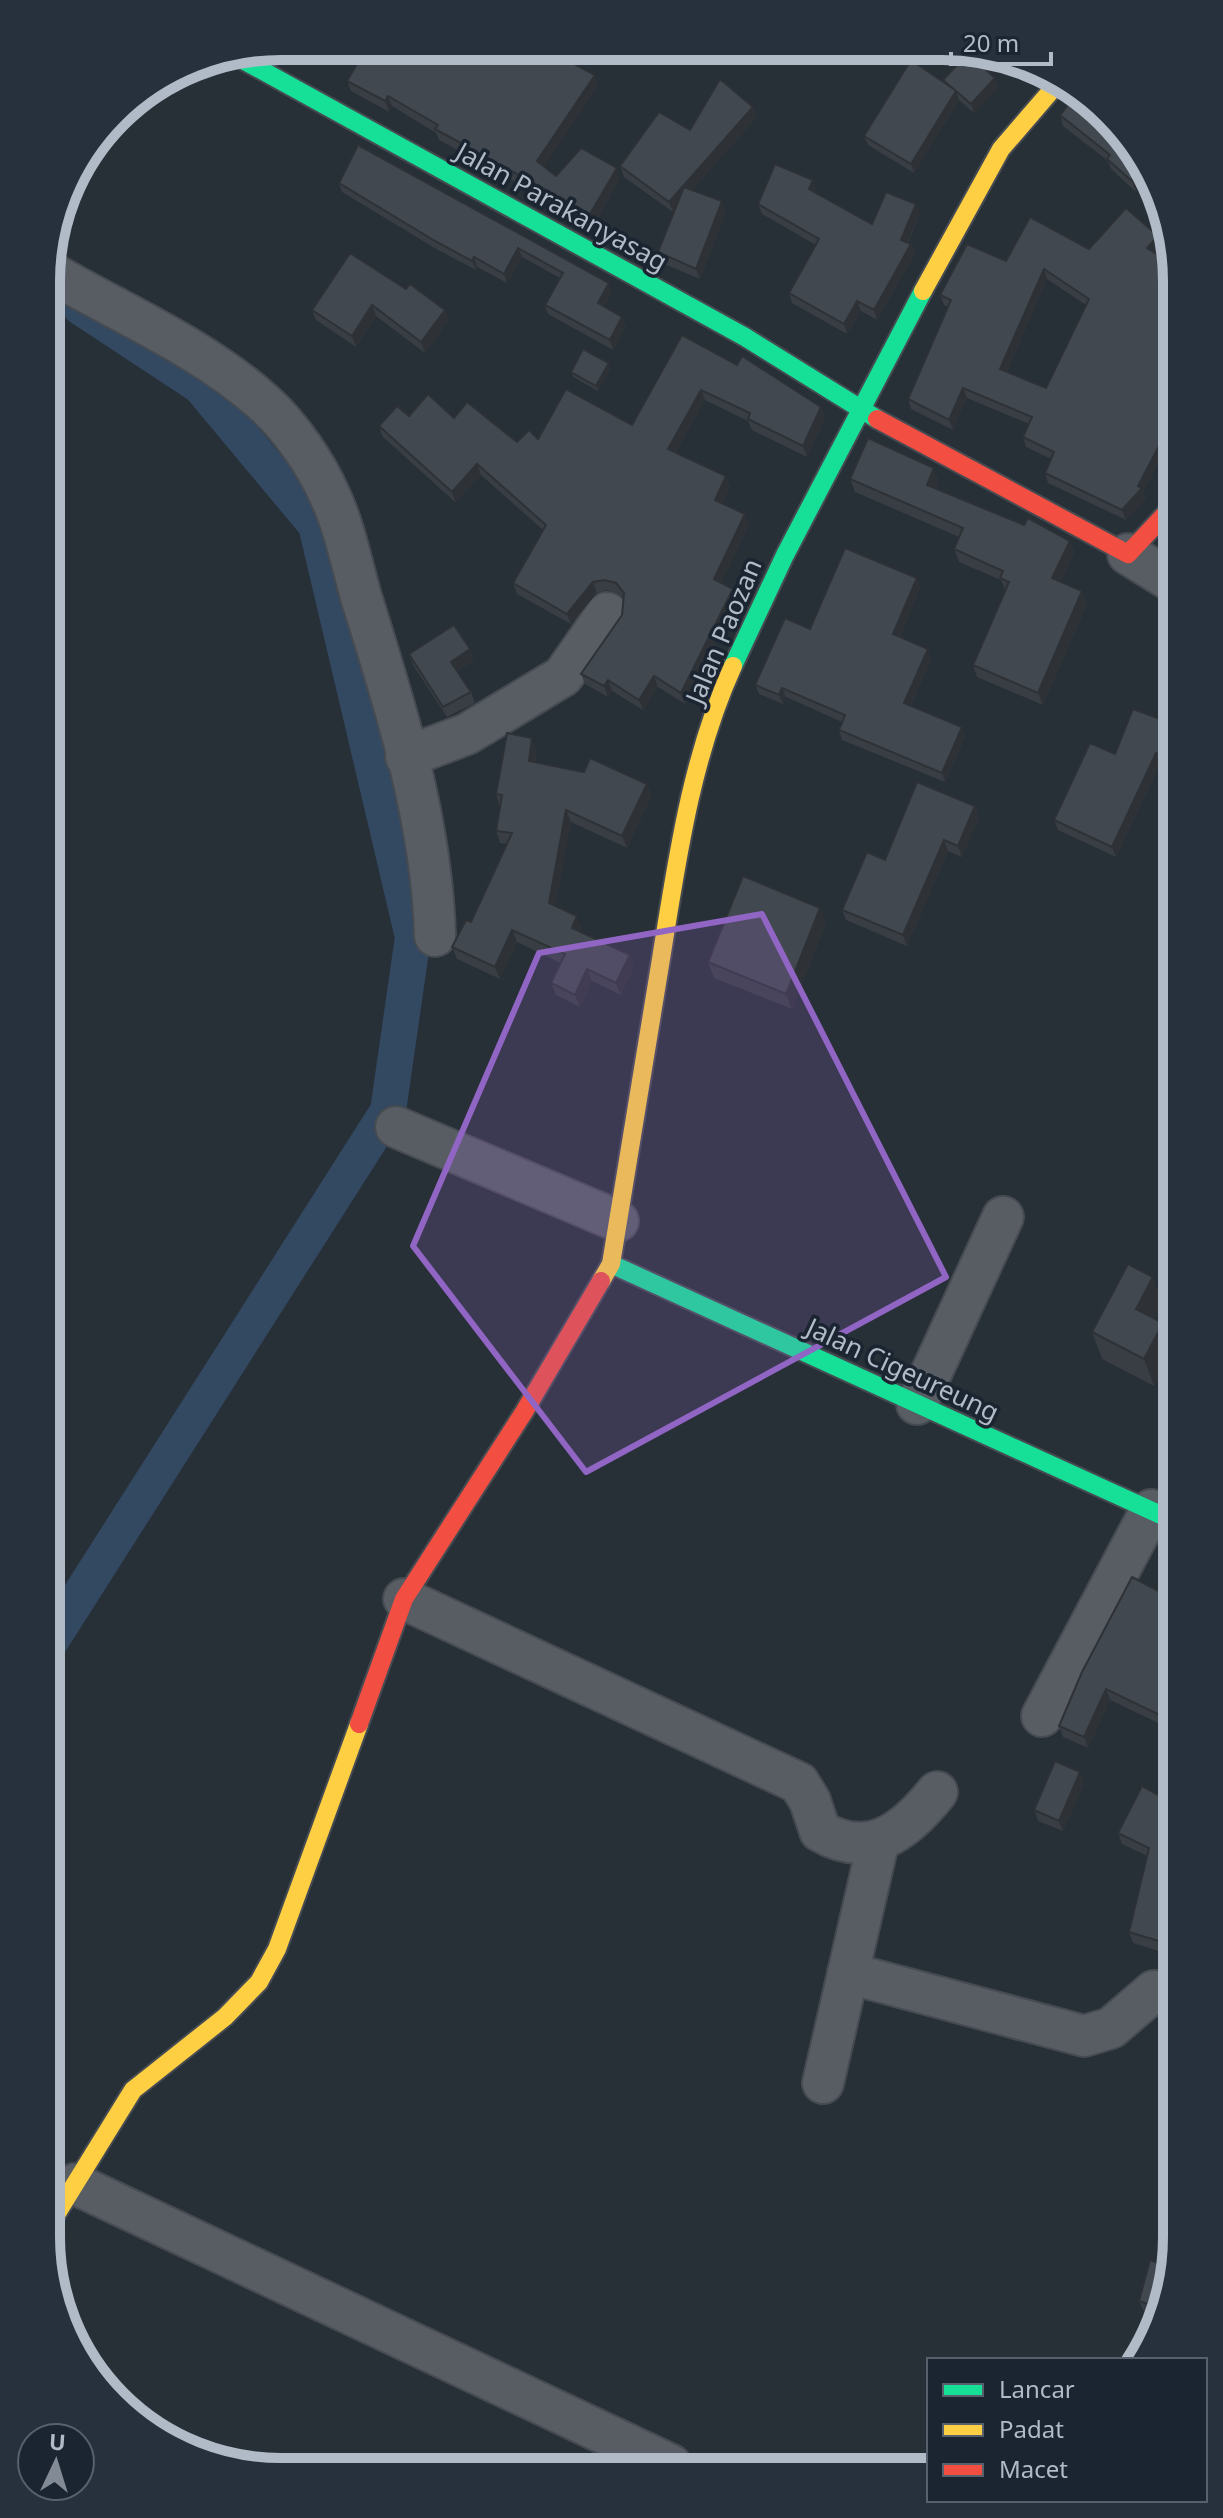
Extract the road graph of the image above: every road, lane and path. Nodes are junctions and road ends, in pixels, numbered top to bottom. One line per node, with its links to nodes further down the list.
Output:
1 (248, 63): 4 (street, Jalan Parakanyasag)
2 (1052, 90): 4 (street, Jalan Paozan)
3 (60, 278): 9 (street)
4 (860, 410): 6 (street, Jalan Parakanyasag); 13 (street, Jalan Paozan)
5 (1163, 516): 6 (street)
6 (1128, 554): 7 (street)
7 (1163, 576)
8 (607, 613): 9 (street)
9 (406, 757): 10 (street)
10 (435, 936)
11 (396, 1127): 13 (street)
12 (1003, 1217): 15 (street)
13 (618, 1221): 14 (street, Jalan Paozan)
14 (611, 1264): 15 (street, Jalan Cigeureung); 17 (street)
15 (917, 1404): 16 (street, Jalan Cigeureung)
16 (1162, 1515): 18 (street)
17 (404, 1599): 20 (street); 24 (street)
18 (1042, 1716)
19 (937, 1792): 20 (street)
20 (878, 1843): 21 (street)
21 (848, 1973): 22 (street); 23 (street)
22 (1154, 1991)
23 (823, 2083)
24 (75, 2184): 25 (street); 26 (street)
25 (60, 2208)
26 (656, 2458)

